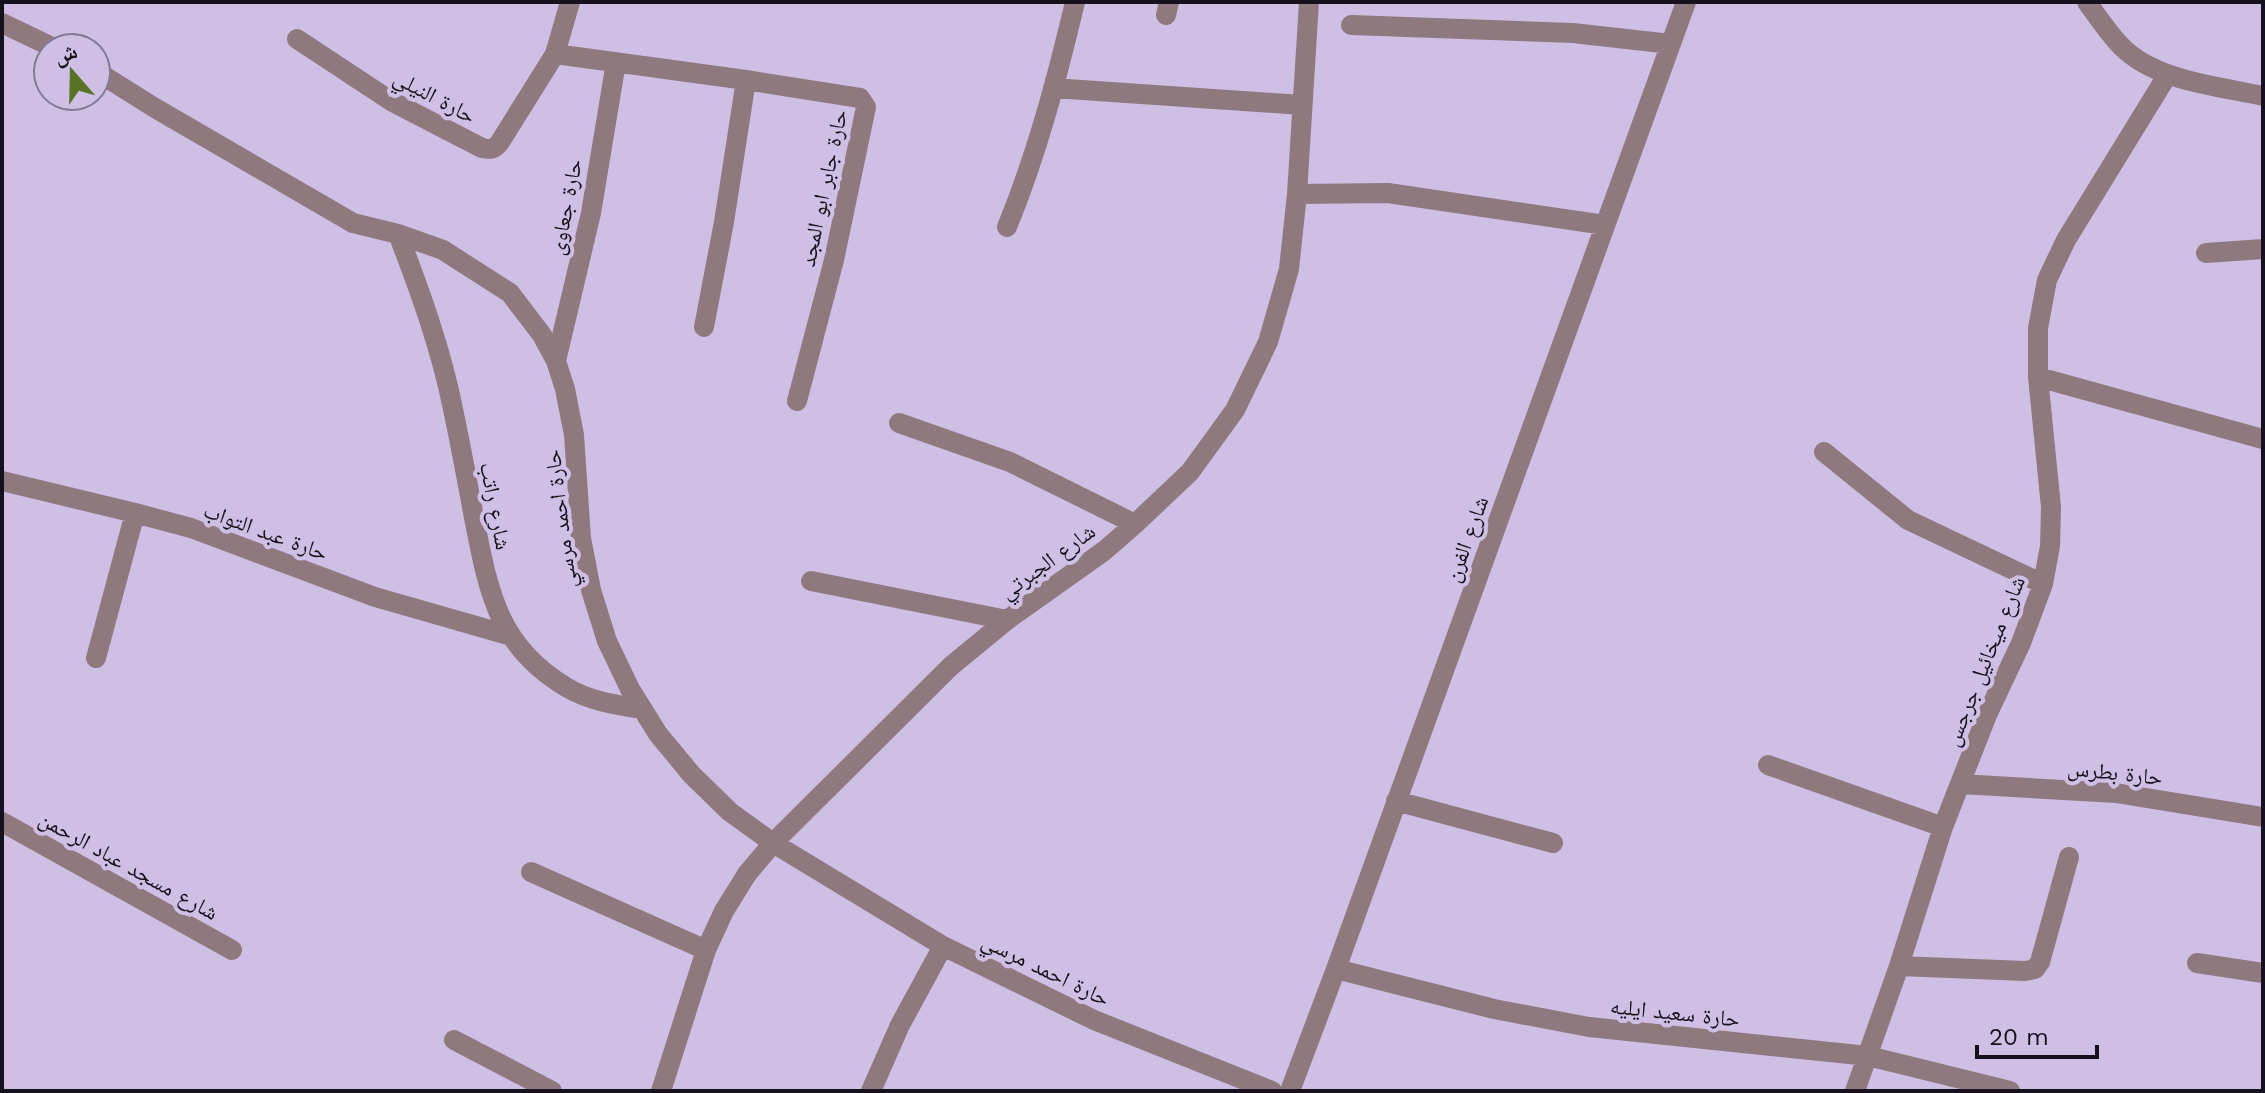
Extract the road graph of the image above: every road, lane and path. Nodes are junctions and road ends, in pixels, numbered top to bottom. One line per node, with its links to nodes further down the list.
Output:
1 (570, 2): 11 (street, حارة النيلي)
2 (1075, 2): 16 (street)
3 (1309, 2): 18 (street, شارع الجبرتي)
4 (1686, 2): 10 (street, شارع الفرن)
5 (2087, 2): 13 (street)
6 (2, 23): 8 (street)
7 (1351, 25): 10 (street)
8 (32, 37)
9 (297, 39): 11 (street, حارة النيلي)
10 (1671, 44): 20 (street, شارع الفرن)
11 (555, 54): 12 (street, حارة جابر ابو المجد)
12 (616, 62): 14 (street, حارة جابر ابو المجد); 26 (street, حارة جعاوى)
13 (2168, 74): 17 (street); 27 (street, شارع ميخائيل جرجس)
14 (746, 80): 25 (street); 28 (street, حارة جابر ابو المجد)
15 (112, 81): 22 (street, حارة احمد مرسي)
16 (1053, 88): 18 (street); 21 (street)
17 (2263, 96)
18 (1302, 105): 19 (street, شارع الجبرتي)
19 (1297, 194): 20 (street); 34 (street, شارع الجبرتي)
20 (1605, 225): 43 (street, شارع الفرن)
21 (1007, 227)
22 (398, 234): 26 (street, حارة احمد مرسي); 38 (street, شارع راتب)
23 (2263, 249): 24 (street)
24 (2206, 253)
25 (704, 327)
26 (556, 361): 40 (street, حارة احمد مرسي)
27 (2038, 377): 30 (street); 36 (street, شارع ميخائيل جرجس)
28 (797, 401)
29 (899, 423): 34 (street)
30 (2263, 439)
31 (1824, 452): 36 (street)
32 (2, 481): 33 (street, حارة عبد التواب)
33 (135, 513): 38 (street, حارة عبد التواب); 39 (street)
34 (1135, 524): 37 (street, شارع الجبرتي)
35 (811, 581): 37 (street)
36 (2043, 584): 42 (street, شارع ميخائيل جرجس)
37 (1007, 620): 47 (street, شارع الجبرتي)
38 (511, 636): 40 (street, شارع راتب)
39 (96, 658)
40 (642, 709): 47 (street, حارة احمد مرسي)
41 (1768, 765): 46 (street)
42 (1960, 784): 44 (street, حارة بطرس); 46 (street, شارع ميخائيل جرجس)
43 (1396, 801): 48 (street); 56 (street, شارع الفرن)
44 (2263, 817)
45 (2, 822): 52 (street, شارع مسجد عباد الرحمن)
46 (1943, 827): 55 (street, شارع ميخائيل جرجس)
47 (773, 843): 51 (street, حارة احمد مرسي); 53 (street, شارع الجبرتي)
48 (1553, 843)
49 (2069, 857): 55 (street)
50 (531, 872): 53 (street)
51 (943, 946): 62 (street); 63 (street, حارة احمد مرسي)
52 (232, 950)
53 (706, 950): 61 (street, شارع الجبرتي)
54 (2197, 963): 57 (street)
55 (1899, 966): 59 (street, شارع ميخائيل جرجس)
56 (1336, 969): 59 (street, حارة سعيد ايليه); 64 (street, شارع الفرن)
57 (2263, 973)
58 (454, 1040): 60 (street)
59 (1868, 1056): 65 (street, شارع ميخائيل جرجس); 66 (street, حارة سعيد ايليه)
60 (552, 1091)
61 (661, 1091)
62 (871, 1091)
63 (1272, 1091)
64 (1290, 1091)
65 (1855, 1091)
66 (2010, 1091)

